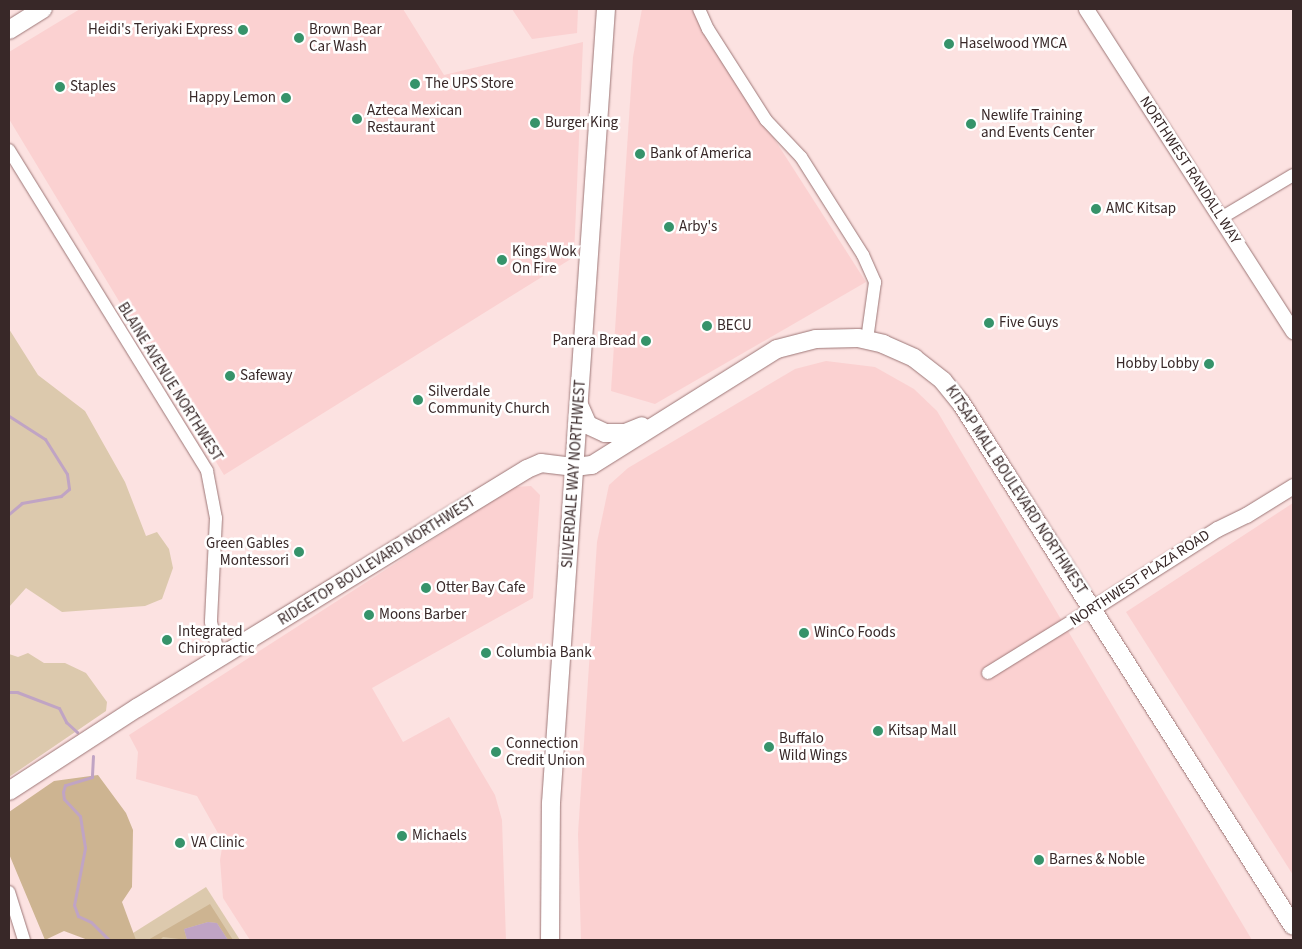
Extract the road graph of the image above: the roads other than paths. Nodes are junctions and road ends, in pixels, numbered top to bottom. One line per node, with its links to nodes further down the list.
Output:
1 (43, 9): 5 (main road)
2 (606, 9): 11 (main road, SILVERDALE WAY NORTHWEST)
3 (699, 9): 10 (street)
4 (1086, 9): 8 (street, NORTHWEST RANDALL WAY)
5 (9, 30)
6 (9, 150): 16 (street, BLAINE AVENUE NORTHWEST)
7 (1293, 175): 8 (street)
8 (1221, 218): 9 (street, NORTHWEST RANDALL WAY)
9 (1293, 330)
10 (867, 340): 12 (main road, KITSAP MALL BOULEVARD NORTHWEST); 15 (main road, KITSAP MALL BOULEVARD NORTHWEST)
11 (579, 405): 12 (main road); 13 (main road, SILVERDALE WAY NORTHWEST)
12 (672, 414): 13 (main road, KITSAP MALL BOULEVARD NORTHWEST)
13 (575, 467): 16 (main road, RIDGETOP BOULEVARD NORTHWEST); 22 (main road, SILVERDALE WAY NORTHWEST)
14 (1293, 486): 15 (street, NORTHWEST PLAZA ROAD)
15 (1093, 608): 17 (street, NORTHWEST PLAZA ROAD); 20 (main road, KITSAP MALL BOULEVARD NORTHWEST)
16 (219, 656): 18 (main road, RIDGETOP BOULEVARD NORTHWEST)
17 (988, 673)
18 (9, 791)
19 (9, 892): 21 (street)
20 (1293, 926)
21 (24, 940)
22 (550, 940)

